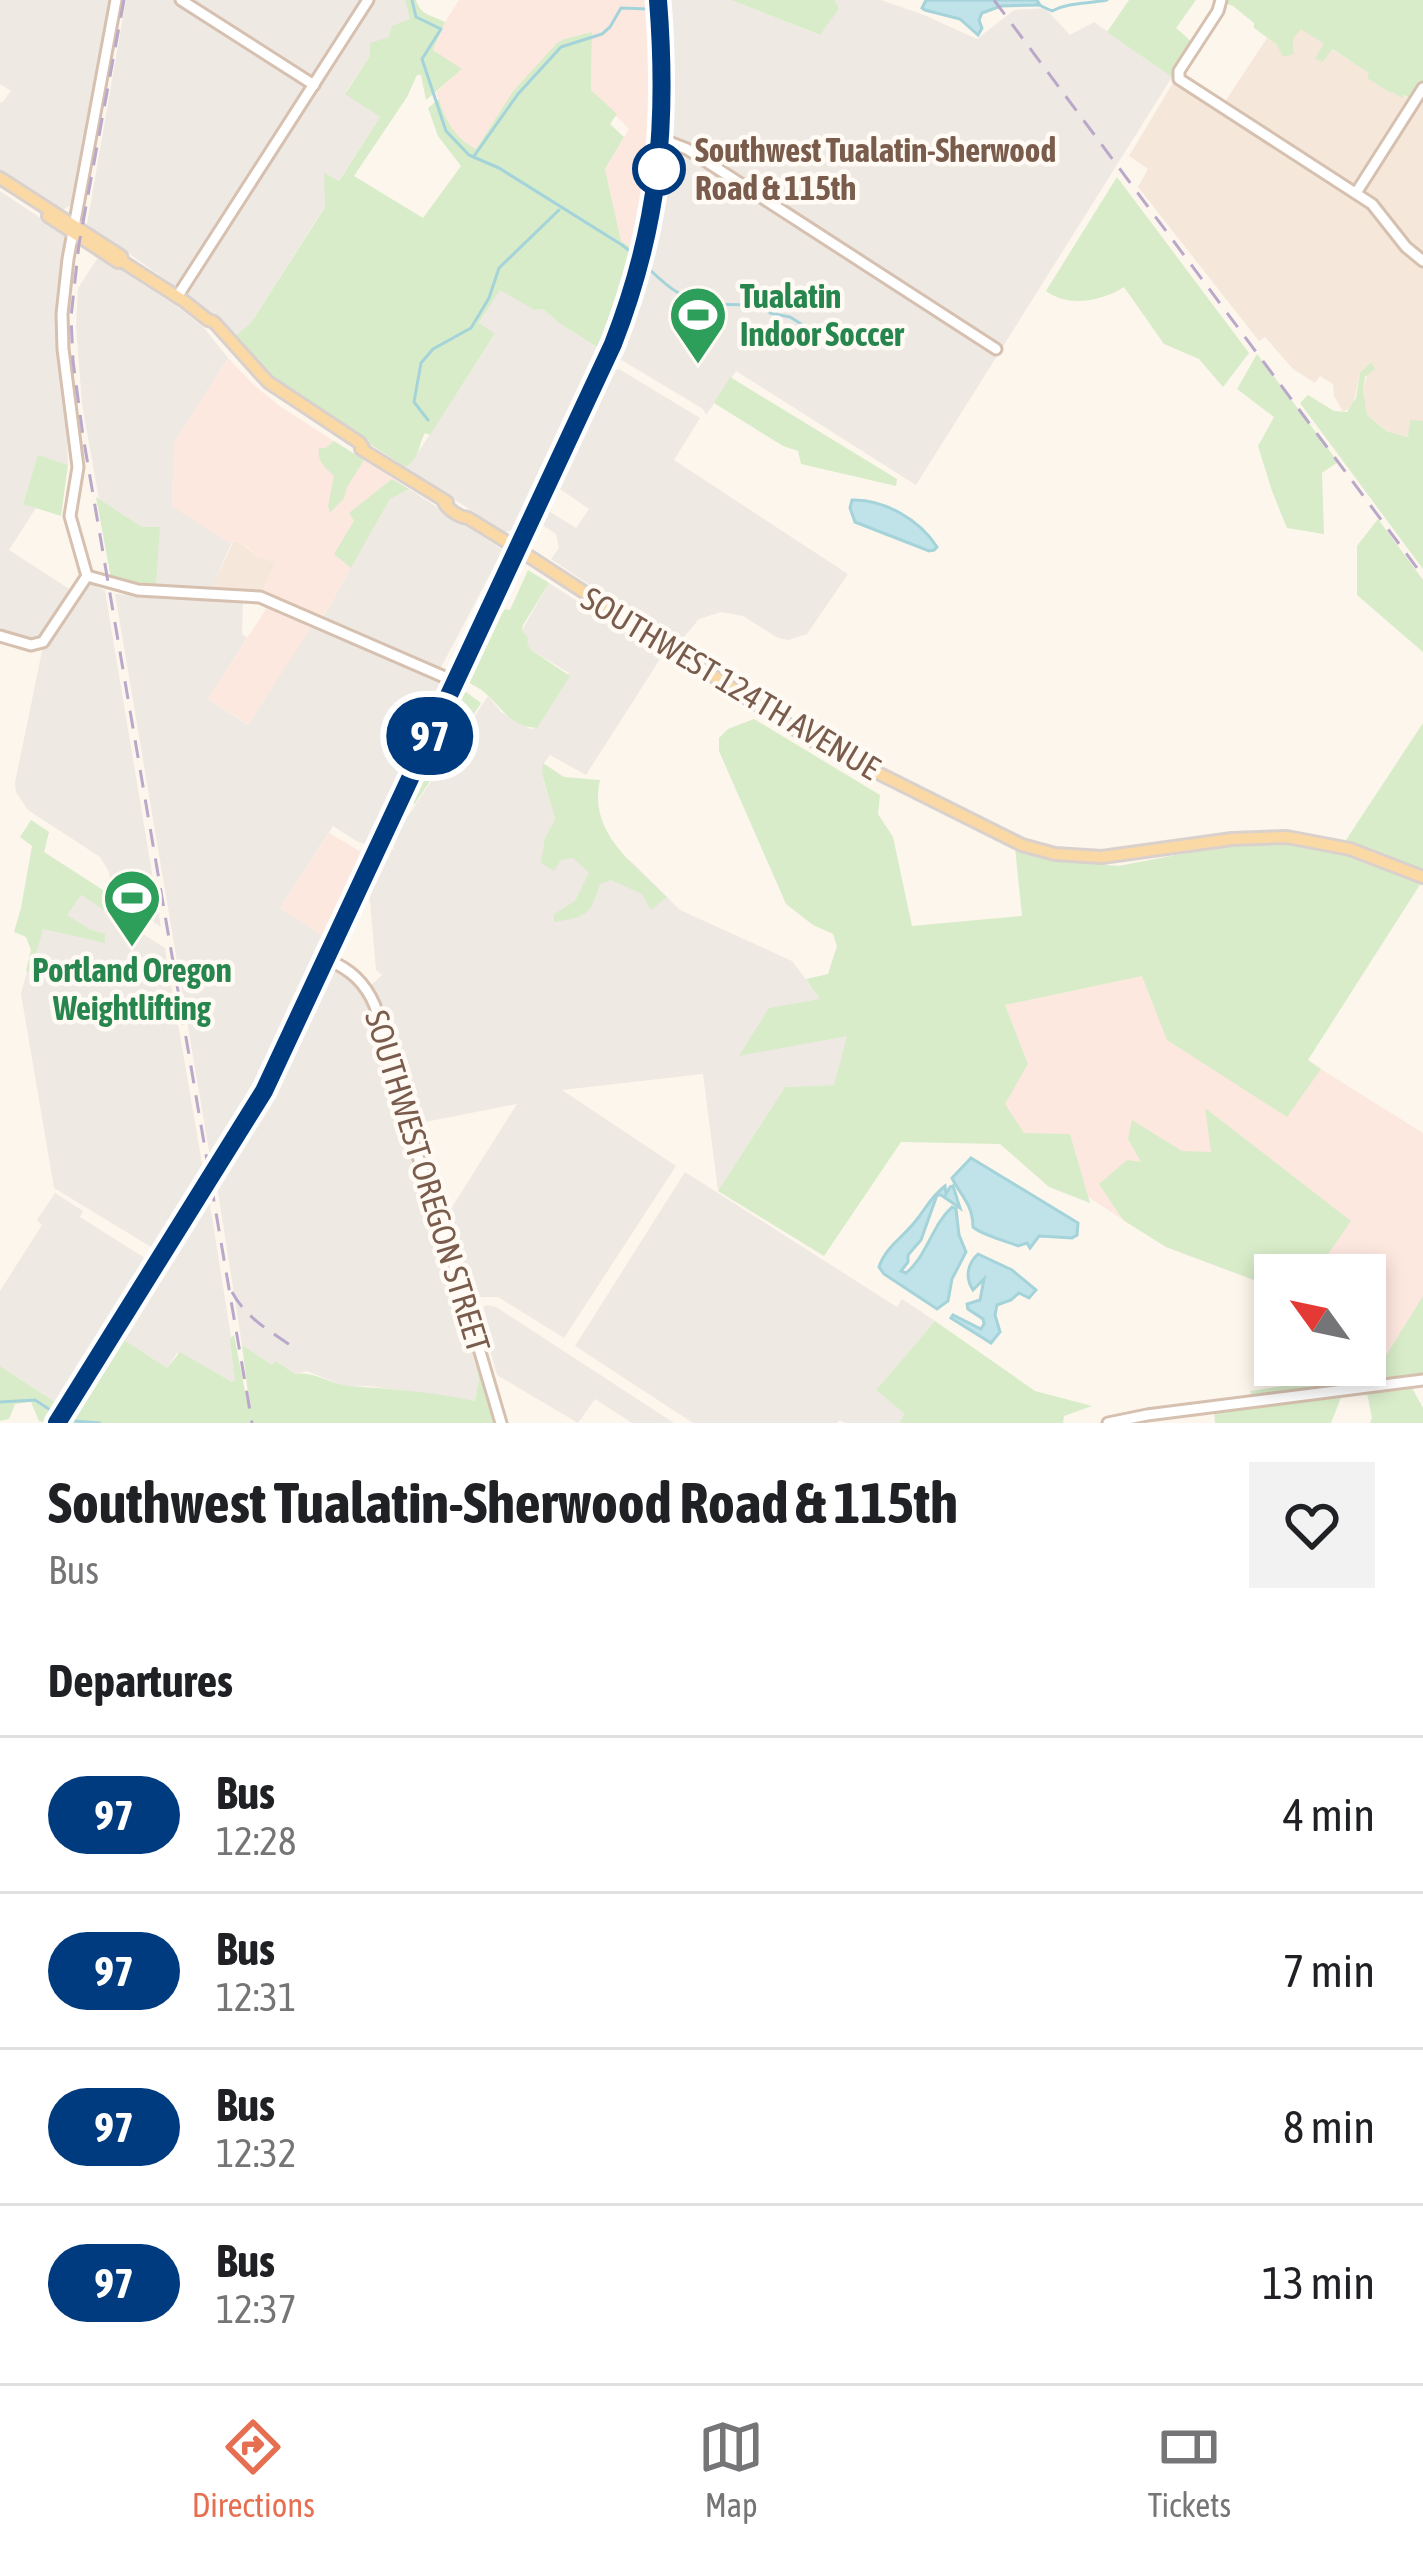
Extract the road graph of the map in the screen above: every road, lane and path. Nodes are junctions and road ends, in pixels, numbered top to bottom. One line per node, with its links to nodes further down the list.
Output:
1 (116, 0): 11 (street)
2 (181, 0): 6 (street)
3 (368, 0): 6 (street)
4 (658, 0): 8 (highway)
5 (1221, 0): 10 (street)
6 (314, 85): 18 (street)
7 (1423, 88): 10 (street)
8 (662, 142): 19 (street); 20 (highway)
9 (0, 181): 12 (main road, SOUTHWEST 124TH AVENUE); 13 (main road, SOUTHWEST 124TH AVENUE)
10 (1356, 193): 16 (street)
11 (78, 206): 12 (main road); 13 (street)
12 (58, 215): 13 (main road, SOUTHWEST 124TH AVENUE)
13 (73, 229): 14 (main road, SOUTHWEST 124TH AVENUE); 15 (street); 17 (main road, SOUTHWEST 124TH AVENUE)
14 (87, 243): 15 (main road); 17 (main road, SOUTHWEST 124TH AVENUE)
15 (69, 249): 21 (street)
16 (1423, 261)
17 (123, 262): 18 (main road, SOUTHWEST 124TH AVENUE)
18 (177, 297): 20 (main road, SOUTHWEST 124TH AVENUE)
19 (996, 349)
20 (518, 549): 23 (highway); 24 (main road, SOUTHWEST 124TH AVENUE)
21 (87, 576): 22 (street); 23 (street)
22 (0, 636)
23 (456, 682): 25 (highway)
24 (1423, 877)
25 (326, 959): 27 (highway); 28 (street, SOUTHWEST OREGON STREET)
26 (1423, 1380): 29 (street)
27 (58, 1423)
28 (501, 1423)
29 (1108, 1423)

